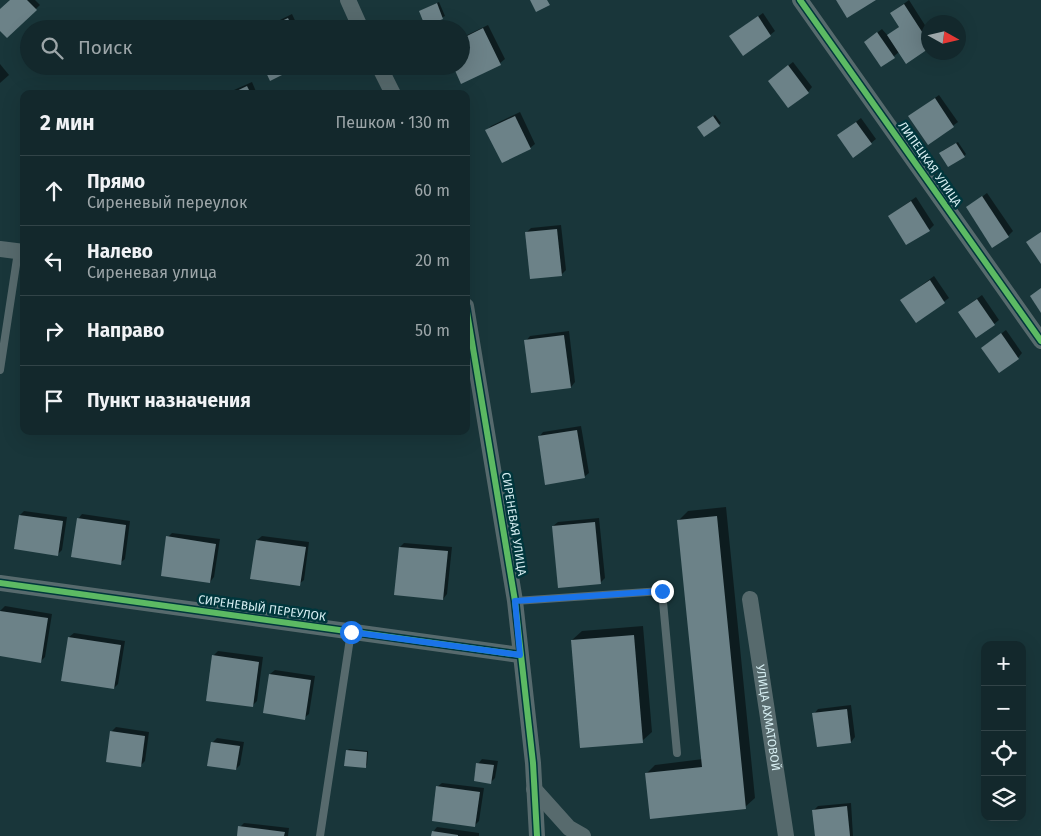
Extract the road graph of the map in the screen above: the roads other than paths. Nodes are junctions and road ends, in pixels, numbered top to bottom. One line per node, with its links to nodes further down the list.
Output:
1 (348, 0): 3 (street)
2 (800, 0): 10 (street, ЛИПЕЦКАЯ УЛИЦА)
3 (357, 20)
4 (384, 75): 5 (street)
5 (391, 90)
6 (0, 249): 7 (street)
7 (20, 252)
8 (20, 258): 11 (lane)
9 (470, 332): 14 (street, СИРЕНЕВАЯ УЛИЦА)
10 (1041, 341)
11 (0, 370)
12 (0, 583): 15 (street, СИРЕНЕВЫЙ ПЕРЕУЛОК)
13 (750, 599): 22 (street, УЛИЦА АХМАТОВОЙ)
14 (515, 601): 16 (street, СИРЕНЕВАЯ УЛИЦА); 17 (lane)
15 (351, 632): 16 (street, СИРЕНЕВЫЙ ПЕРЕУЛОК); 19 (lane)
16 (520, 655): 18 (street, СИРЕНЕВАЯ УЛИЦА)
17 (677, 754)
18 (534, 789): 20 (street, СИРЕНЕВАЯ УЛИЦА); 21 (street)
19 (320, 836)
20 (536, 836)
21 (583, 836)
22 (786, 836)

